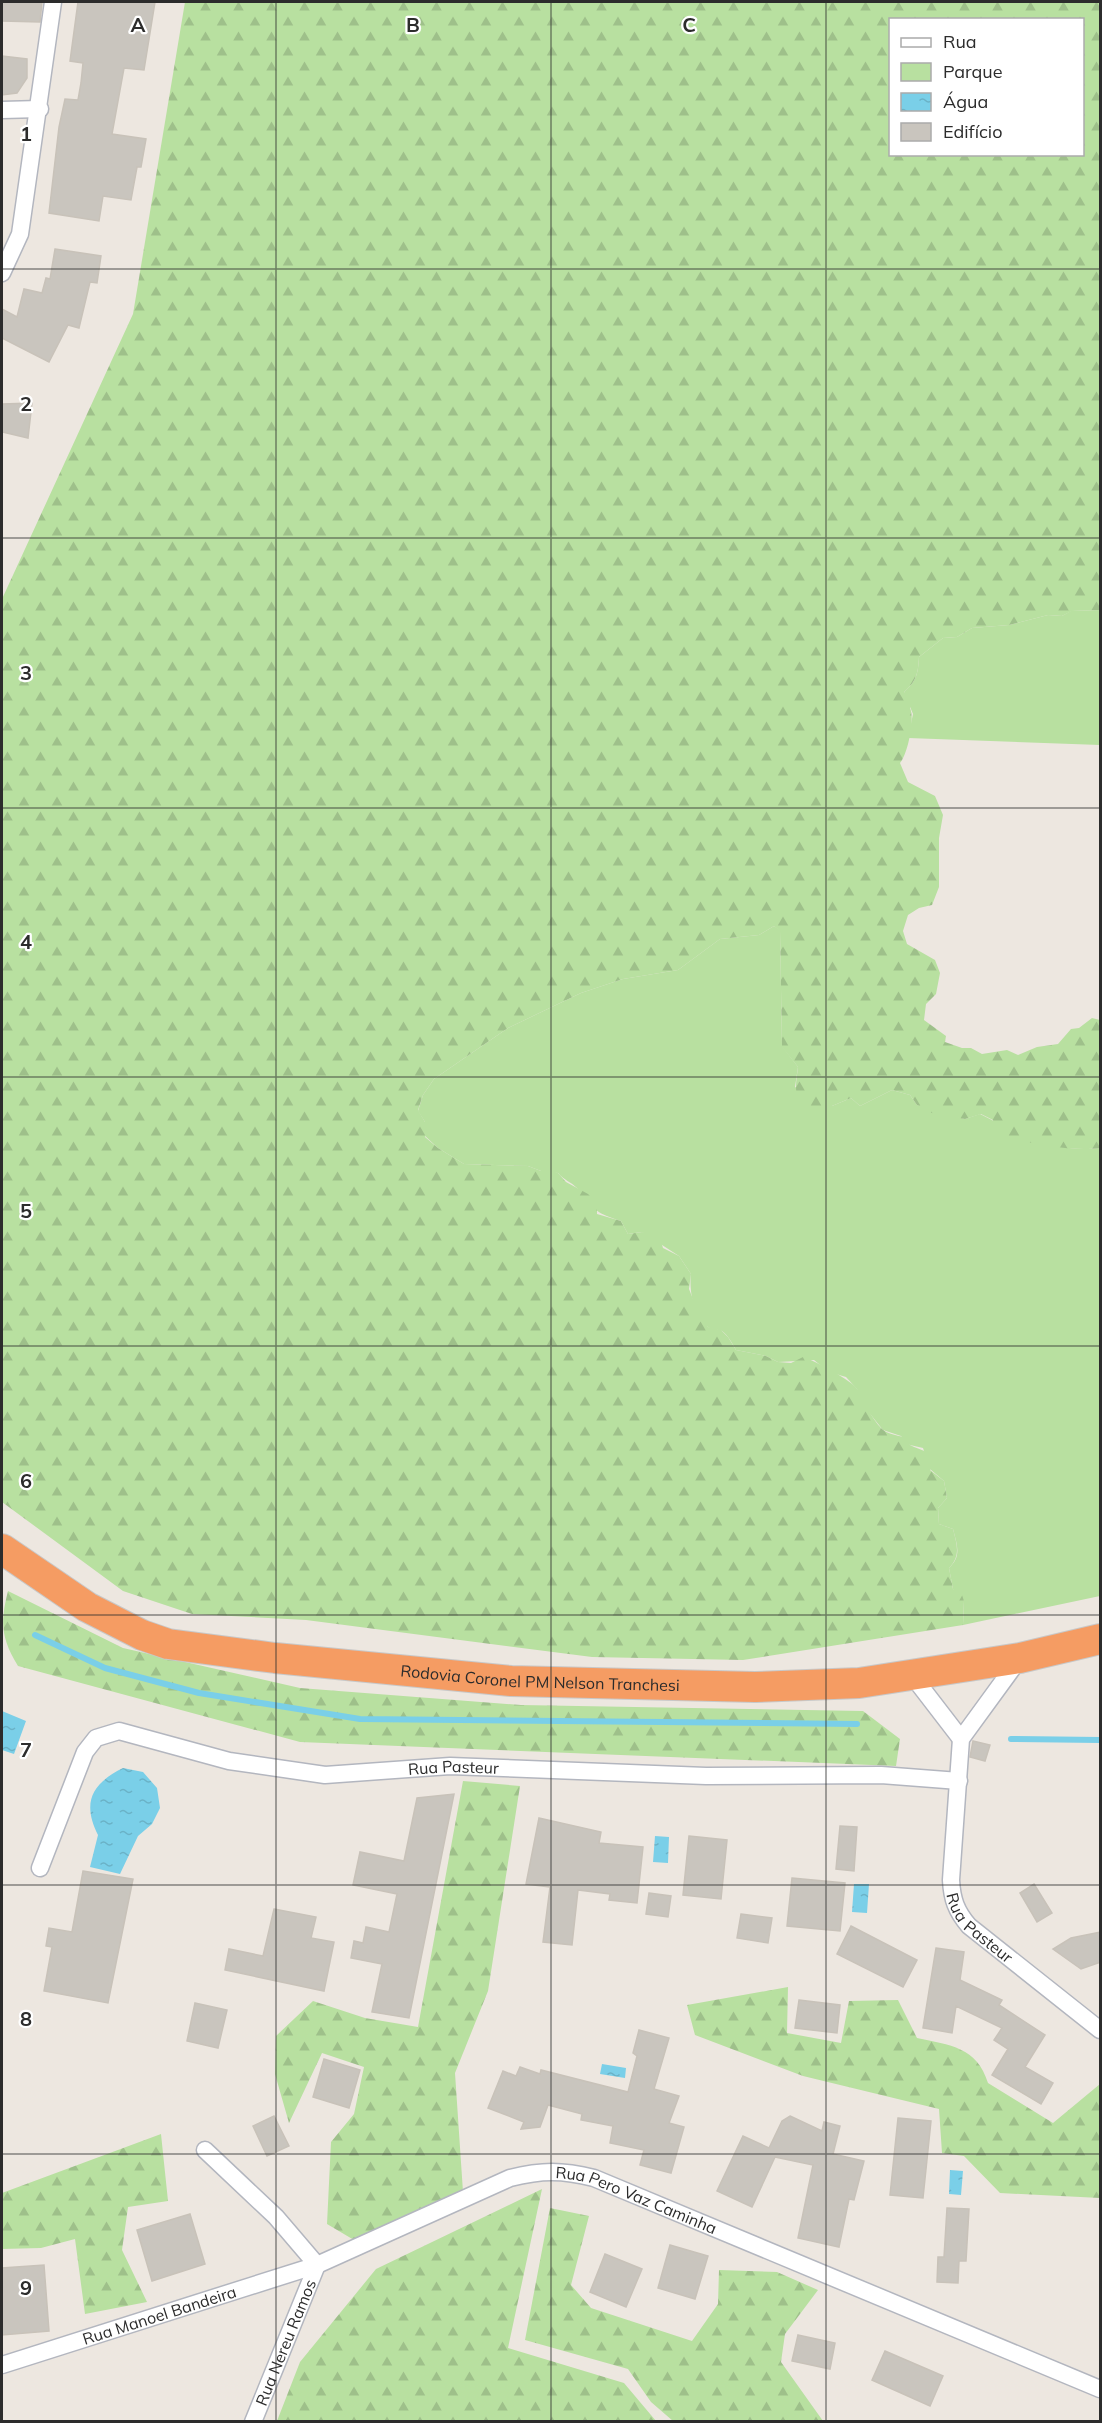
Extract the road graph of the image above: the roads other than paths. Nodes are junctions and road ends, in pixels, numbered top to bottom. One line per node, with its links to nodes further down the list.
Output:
1 (53, 2): 3 (street)
2 (2, 110): 3 (street)
3 (40, 110): 4 (street)
4 (2, 273)
5 (2, 1551): 8 (highway, Rodovia Coronel PM Nelson Tranchesi)
6 (1101, 1639): 7 (highway, Rodovia Coronel PM Nelson Tranchesi)
7 (1020, 1659): 8 (highway, Rodovia Coronel PM Nelson Tranchesi); 9 (street)
8 (911, 1674): 9 (street)
9 (961, 1739): 10 (street, Rua Pasteur)
10 (959, 1781): 11 (street, Rua Pasteur); 12 (street, Rua Pasteur)
11 (40, 1868)
12 (1101, 2030)
13 (205, 2150): 14 (street)
14 (317, 2265): 15 (street, Rua Manoel Bandeira); 16 (street, Rua Pero Vaz Caminha); 17 (street, Rua Nereu Ramos)
15 (2, 2365)
16 (1101, 2389)
17 (253, 2421)

